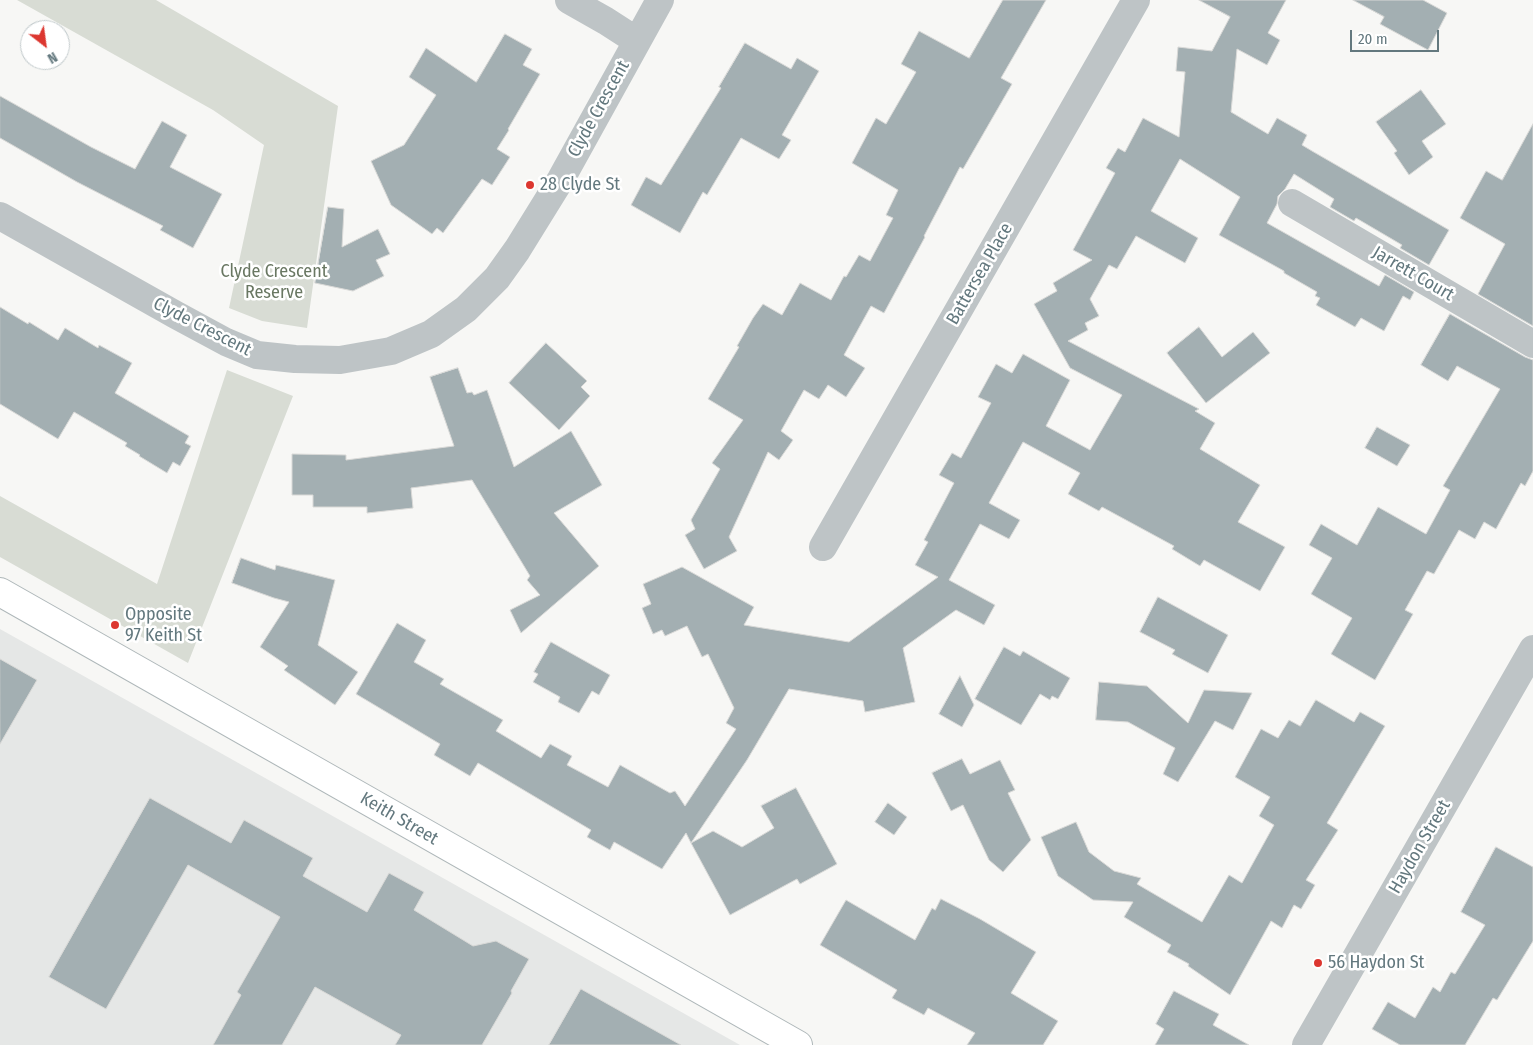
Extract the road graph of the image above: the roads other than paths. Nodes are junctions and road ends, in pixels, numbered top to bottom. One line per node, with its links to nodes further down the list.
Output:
1 (569, 0): 4 (street)
2 (660, 0): 4 (street, Clyde Crescent)
3 (1136, 0): 8 (street, Battersea Place)
4 (637, 41): 6 (street, Clyde Crescent)
5 (1292, 203): 7 (street, Jarrett Court)
6 (0, 216)
7 (1533, 344)
8 (823, 547)
9 (0, 592): 11 (street, Keith Street)
10 (1533, 649): 12 (street, Haydon Street)
11 (798, 1045)
12 (1306, 1045)

